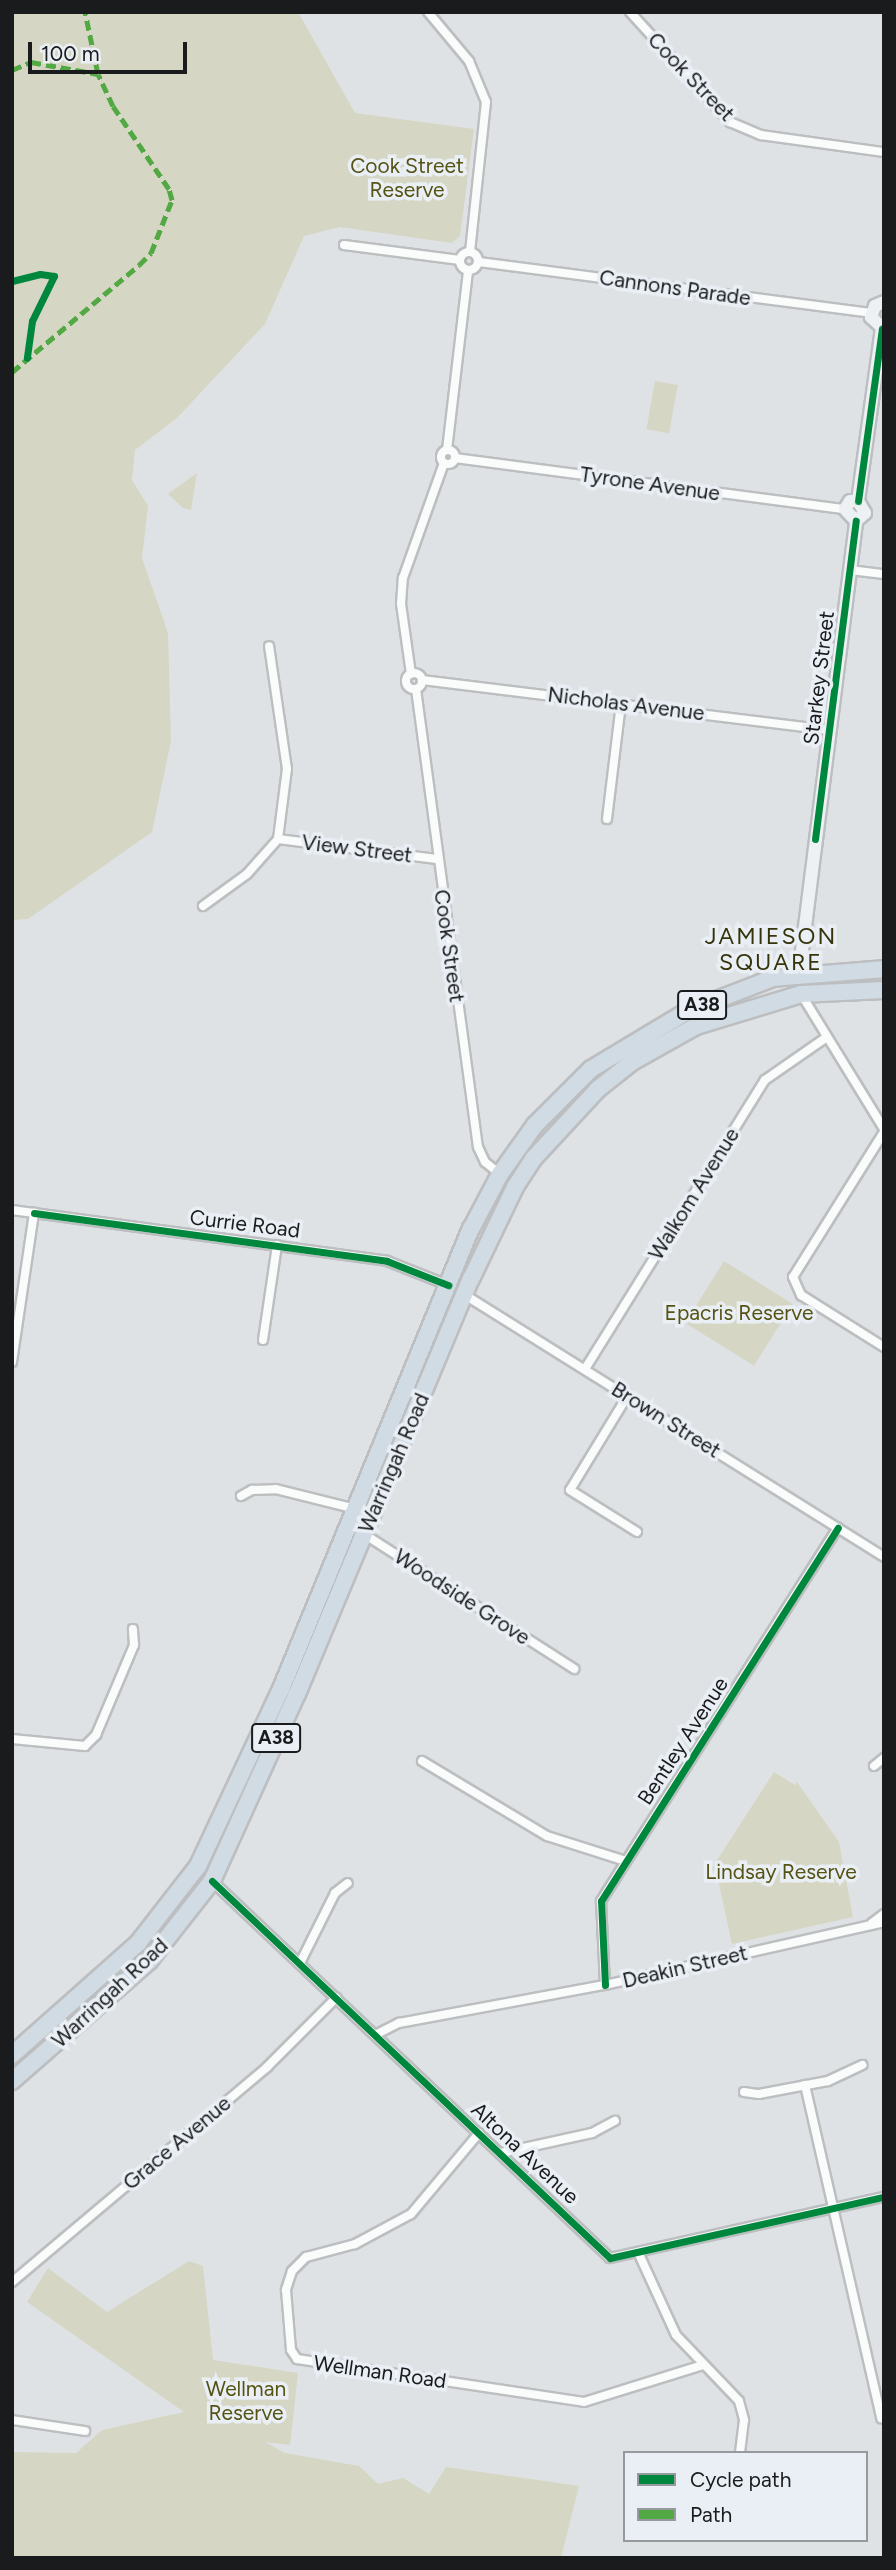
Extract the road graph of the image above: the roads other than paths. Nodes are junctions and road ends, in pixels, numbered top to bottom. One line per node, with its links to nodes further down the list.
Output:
1 (428, 12): 5 (street)
2 (630, 12): 3 (street, Cook Street)
3 (884, 152)
4 (344, 244): 6 (street)
5 (470, 252): 6 (street); 7 (street)
6 (460, 260): 8 (street)
7 (479, 262): 8 (street); 10 (street, Cannons Parade)
8 (468, 271): 12 (street)
9 (884, 302): 10 (street)
10 (871, 313): 11 (street)
11 (883, 329): 15 (street)
12 (447, 450): 13 (street); 14 (street)
13 (455, 458): 14 (street); 16 (street, Tyrone Avenue)
14 (444, 463): 21 (street)
15 (858, 501): 16 (street); 17 (street, Starkey Street)
16 (845, 509): 17 (street)
17 (856, 521): 18 (street, Starkey Street)
18 (850, 570): 19 (street); 25 (street, Starkey Street)
19 (884, 575)
20 (269, 646): 27 (street)
21 (411, 674): 22 (street); 23 (street, Cook Street)
22 (422, 680): 23 (street); 24 (street, Nicholas Avenue)
23 (415, 689): 28 (street, Cook Street)
24 (621, 704): 25 (street, Nicholas Avenue); 26 (street)
25 (829, 730): 31 (street, Starkey Street)
26 (607, 819)
27 (278, 839): 28 (street, View Street); 29 (street)
28 (437, 859): 36 (street, Cook Street)
29 (203, 906)
30 (884, 970): 31 (highway, Warringah Road / A38)
31 (799, 974): 33 (highway, Starkey Street); 36 (highway, Warringah Road / A38)
32 (884, 990): 33 (highway, Warringah Road / A38)
33 (801, 994): 34 (street); 37 (highway, Warringah Road / A38)
34 (824, 1039): 35 (street); 47 (street, Walkom Avenue)
35 (884, 1131): 45 (street)
36 (500, 1174): 37 (highway, Cook Street); 41 (highway, Warringah Road / A38)
37 (515, 1187): 42 (highway, Warringah Road / A38)
38 (12, 1210): 39 (street, Currie Road)
39 (34, 1213): 40 (street, Currie Road); 43 (street)
40 (277, 1245): 41 (street, Currie Road); 44 (street)
41 (448, 1284): 42 (highway, Brown Street); 50 (highway, Warringah Road / A38)
42 (465, 1295): 47 (street, Brown Street); 51 (highway, Warringah Road / A38)
43 (16, 1315): 46 (street)
44 (263, 1340)
45 (884, 1347)
46 (12, 1362)
47 (585, 1369): 48 (street, Brown Street)
48 (628, 1395): 53 (street, Brown Street); 54 (street)
49 (241, 1496): 50 (street)
50 (356, 1509): 51 (highway); 52 (highway, Warringah Road / A38)
51 (372, 1516): 55 (highway, Warringah Road / A38)
52 (349, 1528): 55 (highway, Woodside Grove); 64 (highway, Warringah Road / A38)
53 (838, 1528): 56 (street, Brown Street); 63 (street, Bentley Avenue)
54 (637, 1532)
55 (364, 1534): 58 (street, Woodside Grove); 65 (highway, Warringah Road / A38)
56 (884, 1557)
57 (133, 1629): 59 (street)
58 (574, 1669)
59 (12, 1739)
60 (884, 1758): 62 (street)
61 (422, 1761): 63 (street)
62 (874, 1766)
63 (626, 1861): 71 (street, Bentley Avenue)
64 (198, 1866): 65 (highway, Altona Avenue); 74 (highway, Warringah Road / A38)
65 (212, 1881): 70 (street, Altona Avenue); 76 (highway, Warringah Road / A38)
66 (348, 1883): 70 (street)
67 (884, 1914): 69 (street, Deakin Street)
68 (884, 1922): 69 (street, Deakin Street)
69 (872, 1923): 71 (street, Deakin Street)
70 (300, 1963): 72 (street, Altona Avenue)
71 (605, 1985): 73 (street, Deakin Street)
72 (336, 1998): 73 (street, Altona Avenue); 85 (street, Grace Avenue)
73 (375, 2035): 80 (street, Altona Avenue)
74 (12, 2056)
75 (863, 2065): 77 (street)
76 (12, 2081)
77 (805, 2085): 78 (street); 83 (street)
78 (744, 2092)
79 (615, 2121): 81 (street)
80 (479, 2133): 81 (street, Altona Avenue); 86 (street, Wellman Road)
81 (501, 2153): 84 (street, Altona Avenue)
82 (884, 2197): 83 (street, Altona Avenue)
83 (835, 2207): 84 (street, Altona Avenue); 87 (street)
84 (638, 2252): 86 (street)
85 (12, 2282)
86 (703, 2365): 90 (street)
87 (881, 2418)
88 (12, 2420): 89 (street)
89 (85, 2431)
90 (740, 2451)

